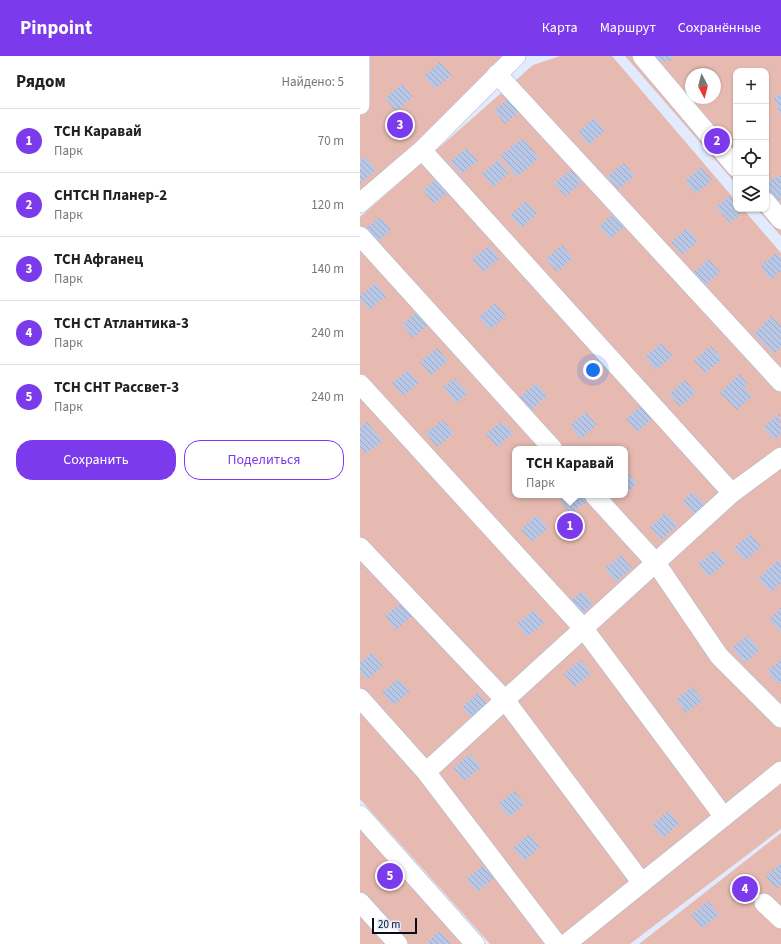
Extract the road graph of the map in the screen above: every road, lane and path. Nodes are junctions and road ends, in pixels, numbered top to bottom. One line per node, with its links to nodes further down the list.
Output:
1 (360, 56): 5 (street)
2 (516, 56): 4 (street)
3 (642, 56): 7 (street)
4 (498, 74): 6 (street); 12 (street)
5 (360, 105)
6 (422, 150): 8 (street); 16 (street)
7 (733, 163)
8 (360, 203)
9 (769, 206): 10 (street)
10 (781, 220)
11 (360, 236): 14 (street)
12 (781, 382)
13 (360, 384): 20 (street)
14 (550, 446)
15 (781, 457): 16 (street)
16 (732, 493): 19 (street)
17 (597, 498): 19 (street)
18 (360, 547): 22 (street)
19 (656, 563): 20 (street); 23 (street)
20 (584, 628): 22 (street); 27 (street)
21 (360, 698): 25 (street)
22 (505, 700): 25 (street); 28 (street)
23 (781, 718)
24 (781, 771): 27 (street)
25 (426, 772): 34 (street)
26 (360, 815): 33 (street)
27 (724, 817): 28 (street)
28 (642, 883): 35 (street)
29 (360, 902): 32 (street)
30 (764, 903): 31 (street)
31 (781, 919)
32 (398, 944)
33 (475, 944)
34 (557, 944)
35 (566, 944)

